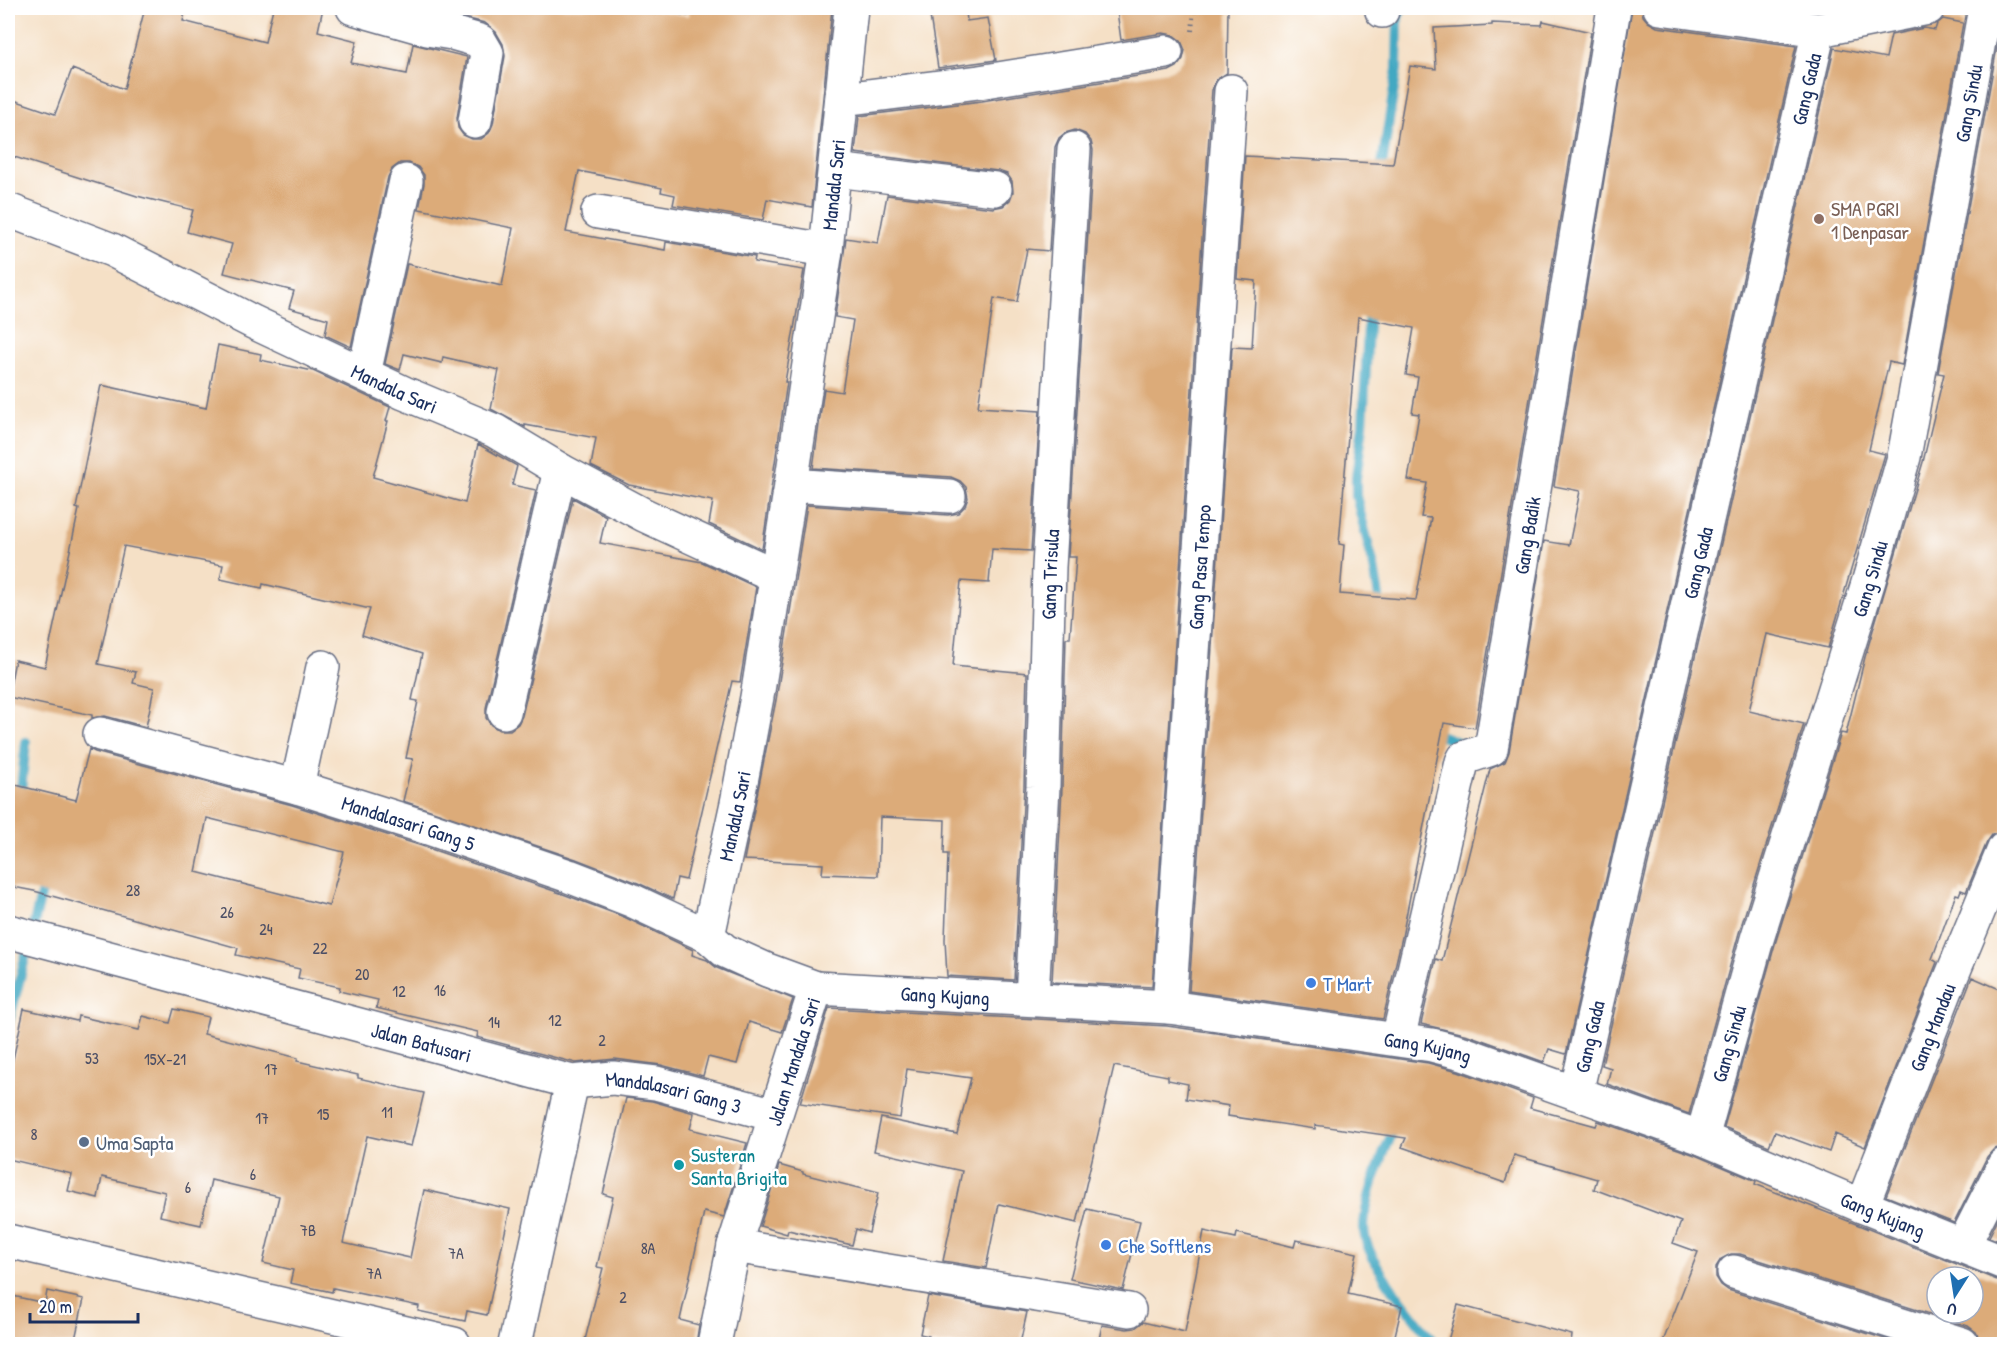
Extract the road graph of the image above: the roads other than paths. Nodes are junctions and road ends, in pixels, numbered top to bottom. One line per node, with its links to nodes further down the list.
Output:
1 (851, 8): 10 (street, Mandala Sari)
2 (1614, 8): 34 (street, Gang Badik)
3 (1660, 8): 7 (street)
4 (1928, 8): 7 (street)
5 (1985, 8): 38 (street, Gang Sindu)
6 (358, 9): 11 (street)
7 (1819, 30): 36 (street, Gang Gada)
8 (1166, 52): 10 (street)
9 (1231, 91): 33 (street, Gang Pasa Tempo)
10 (843, 99): 13 (street, Mandala Sari)
11 (475, 121)
12 (1074, 148): 32 (street, Gang Trisula)
13 (835, 170): 15 (street); 18 (street, Mandala Sari)
14 (406, 181): 19 (street)
15 (995, 189)
16 (598, 212): 18 (street)
17 (9, 215): 19 (street, Mandala Sari)
18 (826, 250): 21 (street, Mandala Sari)
19 (364, 374): 20 (street, Mandala Sari)
20 (560, 470): 23 (street, Mandala Sari); 25 (street)
21 (791, 485): 22 (street); 23 (street, Mandala Sari)
22 (949, 496)
23 (776, 576): 30 (street, Mandala Sari)
24 (323, 667): 27 (street)
25 (504, 712)
26 (100, 734): 27 (street, Mandalasari Gang 5)
27 (297, 787): 30 (street, Mandalasari Gang 5)
28 (2004, 849): 40 (street, Gang Mandau)
29 (8, 931): 35 (street, Jalan Batusari)
30 (708, 936): 31 (street)
31 (816, 988): 32 (street, Gang Kujang); 37 (street, Jalan Mandala Sari)
32 (1032, 998): 33 (street, Gang Kujang)
33 (1169, 1007): 34 (street, Gang Kujang)
34 (1398, 1040): 36 (street, Gang Kujang)
35 (572, 1082): 37 (street, Mandalasari Gang 3); 48 (street)
36 (1576, 1093): 38 (street, Gang Kujang)
37 (775, 1115): 42 (street, Jalan Mandala Sari)
38 (1702, 1138): 40 (street, Gang Kujang)
39 (2004, 1165): 43 (street)
40 (1862, 1206): 43 (street, Gang Kujang)
41 (8, 1241): 47 (street)
42 (734, 1246): 46 (street); 49 (street, Jalan Mandala Sari)
43 (1963, 1246): 44 (street, Gang Kujang)
44 (2004, 1263)
45 (1734, 1272): 50 (street)
46 (1129, 1310)
47 (453, 1344)
48 (515, 1344)
49 (714, 1344)
50 (1962, 1344)

